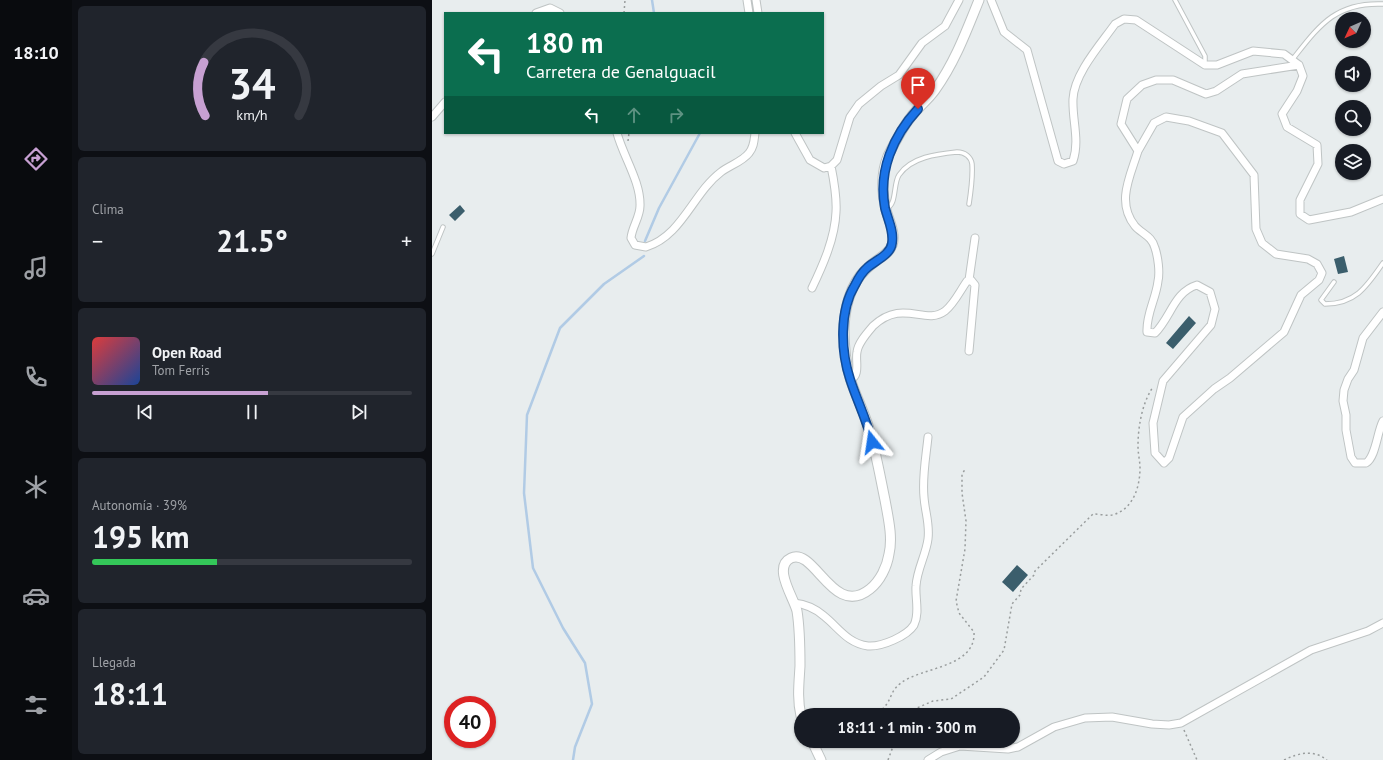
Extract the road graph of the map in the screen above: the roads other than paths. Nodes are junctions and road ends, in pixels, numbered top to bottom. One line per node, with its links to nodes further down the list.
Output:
1 (747, 0): 10 (street)
2 (756, 0): 11 (street)
3 (960, 0): 21 (street)
4 (979, 0): 24 (street)
5 (991, 0): 13 (street)
6 (1175, 0): 13 (lane)
7 (1383, 4): 12 (lane)
8 (539, 12): 9 (street)
9 (558, 12)
10 (749, 12)
11 (758, 12)
12 (1292, 60): 13 (street); 14 (street)
13 (1205, 65)
14 (1299, 65): 20 (street); 22 (street)
15 (444, 103): 16 (street)
16 (432, 117)
17 (617, 134): 18 (street)
18 (755, 134)
19 (796, 134): 21 (street)
20 (1138, 151): 20 (street)
21 (831, 166): 31 (street)
22 (1383, 200)
23 (969, 204): 24 (lane)
24 (886, 209): 34 (street)
25 (443, 227): 27 (lane)
26 (975, 238): 29 (street)
27 (432, 254)
28 (1383, 263): 30 (lane)
29 (969, 280): 33 (street); 34 (street)
30 (1334, 282)
31 (812, 288)
32 (1383, 312): 35 (street)
33 (969, 351)
34 (850, 380): 37 (street)
35 (1383, 421)
36 (928, 437): 37 (street)
37 (794, 602): 39 (street)
38 (1383, 623): 42 (street)
39 (799, 708)
40 (815, 748): 41 (street)
41 (821, 760)
42 (928, 760)

